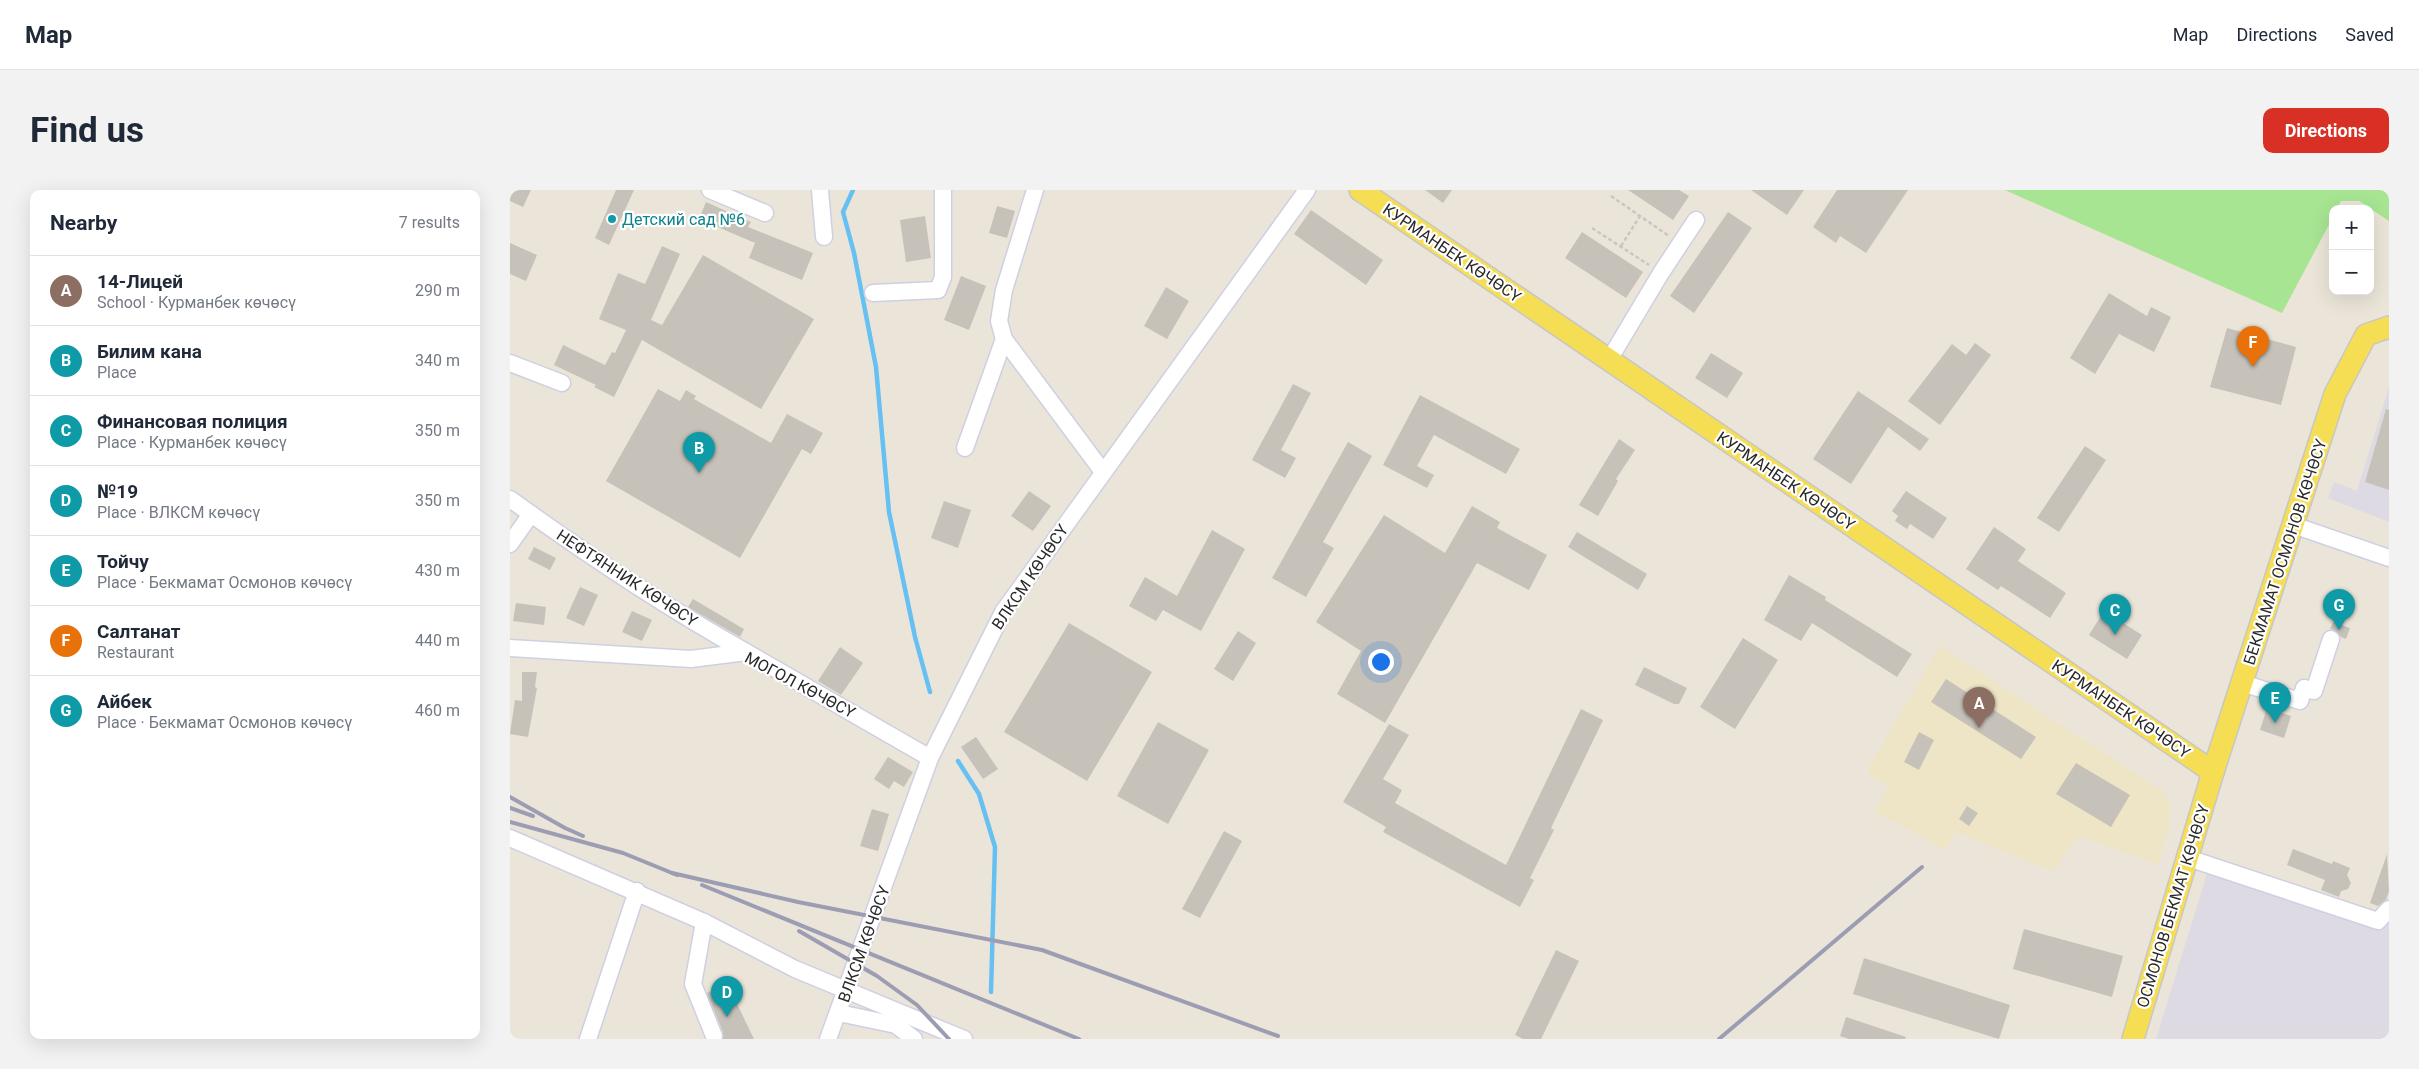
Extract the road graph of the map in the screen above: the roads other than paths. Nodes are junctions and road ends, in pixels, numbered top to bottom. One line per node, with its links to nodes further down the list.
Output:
1 (820, 190): 9 (street)
2 (943, 190): 10 (street)
3 (1035, 190): 12 (street)
4 (1307, 190): 17 (street, ВЛКСМ КӨЧӨСҮ)
5 (1360, 190): 13 (main road, КУРМАНБЕК КӨЧӨСҮ)
6 (713, 191): 7 (street)
7 (765, 213)
8 (1696, 220): 13 (street)
9 (824, 237)
10 (873, 293)
11 (2389, 327): 20 (main road, БЕКМАМАТ ОСМОНОВ КӨЧӨСҮ)
12 (1004, 339): 16 (street); 17 (street)
13 (1608, 360): 28 (main road, КУРМАНБЕК КӨЧӨСҮ)
14 (510, 363): 15 (street)
15 (562, 383)
16 (965, 448)
17 (1103, 472): 27 (street, ВЛКСМ КӨЧӨСҮ)
18 (510, 498): 19 (street, НЕФТЯННИК КӨЧӨСҮ)
19 (531, 514): 21 (street); 25 (street, НЕФТЯННИК КӨЧӨСҮ)
20 (2293, 525): 22 (street); 26 (main road, БЕКМАМАТ ОСМОНОВ КӨЧӨСҮ)
21 (510, 544)
22 (2389, 558)
23 (2331, 639): 26 (street)
24 (510, 648): 25 (street, МОГОЛ КӨЧӨСҮ)
25 (746, 652): 27 (street, МОГОЛ КӨЧӨСҮ)
26 (2242, 683): 28 (main road, БЕКМАМАТ ОСМОНОВ КӨЧӨСҮ)
27 (930, 758): 34 (street, ВЛКСМ КӨЧӨСҮ)
28 (2213, 772): 30 (main road, ОСМОНОВ БЕКМАТ КӨЧӨСҮ)
29 (510, 838): 31 (street)
30 (2188, 858): 32 (street); 41 (main road, ОСМОНОВ БЕКМАТ КӨЧӨСҮ)
31 (636, 891): 33 (street); 37 (street)
32 (2389, 909)
33 (704, 922): 34 (street); 36 (street)
34 (847, 991): 35 (street, ВЛКСМ КӨЧӨСҮ); 40 (street)
35 (839, 1013): 38 (street, ВЛКСМ КӨЧӨСҮ); 39 (street)
36 (714, 1036)
37 (588, 1039)
38 (828, 1039)
39 (914, 1039)
40 (964, 1039)
41 (2133, 1039)

